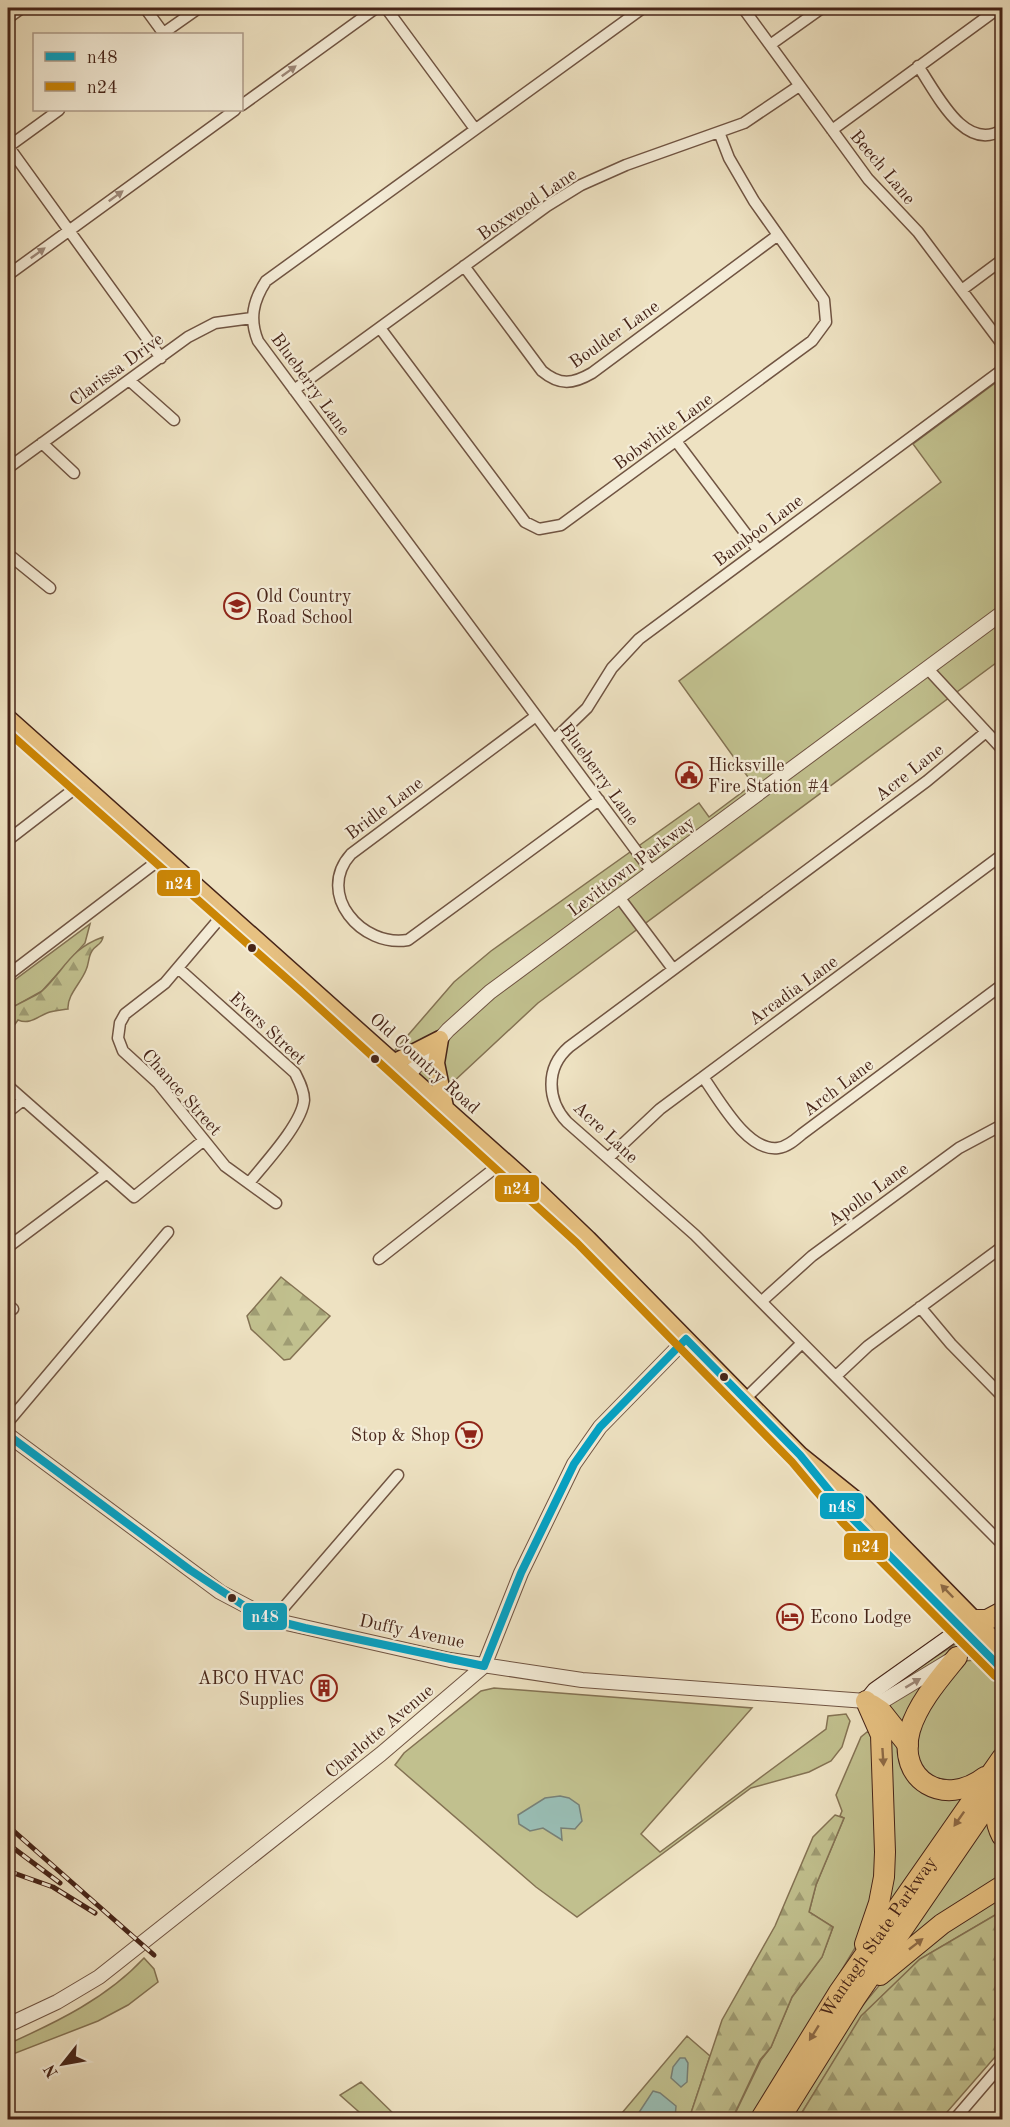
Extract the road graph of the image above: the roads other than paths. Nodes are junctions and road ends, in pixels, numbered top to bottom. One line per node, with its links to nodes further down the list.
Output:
1 (22, 8): 10 (street)
2 (145, 8): 11 (street)
3 (200, 8): 12 (street)
4 (376, 8): 16 (street, one-way to 4)
5 (386, 8): 19 (street)
6 (643, 8): 19 (street)
7 (742, 8): 13 (street, Beech Lane)
8 (822, 8): 13 (street)
9 (999, 8): 14 (street)
10 (8, 18)
11 (163, 33)
12 (165, 33)
13 (770, 45): 15 (street, Beech Lane)
14 (918, 66): 20 (street); 21 (street)
15 (799, 86): 20 (street, Beech Lane); 22 (street, Boxwood Lane)
16 (243, 104)
17 (58, 111): 23 (street)
18 (222, 113): 24 (street, one-way to 18)
19 (475, 129): 30 (street)
20 (832, 130): 29 (street, Beech Lane)
21 (1002, 130)
22 (719, 132): 25 (street, Bobwhite Lane); 27 (street, Boxwood Lane)
23 (8, 146): 24 (street)
24 (68, 230): 28 (street, one-way to 24); 33 (street)
25 (778, 235): 27 (street, Boulder Lane); 38 (street, Bobwhite Lane)
26 (1002, 260): 29 (street)
27 (465, 266): 31 (street, Boxwood Lane)
28 (8, 275)
29 (963, 289): 32 (street, Beech Lane)
30 (252, 318): 33 (street, Clarissa Drive); 36 (street, Blueberry Lane)
31 (380, 328): 36 (street, Boxwood Lane); 38 (street, Bobwhite Lane)
32 (1002, 344)
33 (161, 358): 35 (street, Clarissa Drive)
34 (1002, 370): 42 (street, Bamboo Lane)
35 (130, 381): 37 (street); 39 (street, Clarissa Drive)
36 (294, 390): 47 (street, Blueberry Lane)
37 (174, 420)
38 (676, 441): 42 (street)
39 (42, 443): 40 (street, Clarissa Drive); 41 (street)
40 (8, 468)
41 (74, 473)
42 (758, 550): 50 (street, Bamboo Lane)
43 (8, 554): 44 (street)
44 (50, 588)
45 (1002, 613): 46 (street, Levittown Parkway)
46 (928, 669): 49 (street); 57 (street, Levittown Parkway)
47 (536, 716): 50 (street, Blueberry Lane); 53 (street, Bridle Lane)
48 (8, 718): 52 (main road, Old Country Road)
49 (986, 732): 51 (street); 61 (street, Acre Lane)
50 (555, 739): 53 (street, Blueberry Lane)
51 (1002, 749)
52 (82, 783): 54 (street); 56 (main road, Old Country Road)
53 (599, 800): 57 (street, Blueberry Lane)
54 (8, 840)
55 (1002, 855): 67 (street, Arcadia Lane)
56 (163, 857): 59 (main road, Old Country Road); 62 (street)
57 (652, 872): 58 (street, Levittown Parkway)
58 (619, 897): 61 (street); 64 (street, Levittown Parkway)
59 (226, 911): 60 (street, Chance Street); 65 (main road, Old Country Road)
60 (178, 968): 73 (street, Chance Street); 77 (street, Evers Street)
61 (673, 969): 74 (street, Acre Lane)
62 (8, 975)
63 (1002, 985): 67 (street, Arch Lane)
64 (440, 1039): 65 (main road); 66 (street, Levittown Parkway); 70 (main road)
65 (395, 1062): 66 (main road, Old Country Road)
66 (408, 1075): 70 (main road, Old Country Road)
67 (703, 1077): 74 (street, Arcadia Lane)
68 (8, 1086): 69 (street)
69 (23, 1100): 71 (street); 76 (street)
70 (445, 1107): 75 (main road, Old Country Road)
71 (8, 1112)
72 (1002, 1125): 83 (street, Apollo Lane)
73 (204, 1140): 76 (street); 77 (street, Chance Street)
74 (608, 1158): 83 (street, Acre Lane)
75 (504, 1161): 82 (street); 85 (main road, Old Country Road)
76 (107, 1173): 80 (street)
77 (249, 1184): 78 (street, Chance Street)
78 (276, 1203)
79 (168, 1232): 90 (street)
80 (8, 1247)
81 (1002, 1247): 84 (street)
82 (380, 1259)
83 (762, 1301): 86 (street, Acre Lane)
84 (920, 1307): 87 (street); 88 (street)
85 (686, 1339): 89 (main road, Old Country Road); 100 (street, Charlotte Avenue)
86 (802, 1343): 87 (street, Acre Lane); 89 (street)
87 (836, 1376): 93 (street, Acre Lane)
88 (1002, 1396)
89 (745, 1399): 96 (main road, Old Country Road)
90 (8, 1422)
91 (8, 1436): 95 (street, Duffy Avenue)
92 (398, 1475): 95 (street)
93 (1002, 1544)
94 (1002, 1612): 96 (highway)
95 (273, 1620): 100 (street, Duffy Avenue)
96 (968, 1625): 97 (main road, Old Country Road); 98 (main road, Old Country Road); 102 (main road)
97 (978, 1645): 99 (main road, Duffy Avenue); 101 (main road, Old Country Road)
98 (1002, 1648)
99 (957, 1657): 102 (street, Duffy Avenue, one-way to 99); 103 (highway)
100 (484, 1666): 102 (street, Duffy Avenue); 110 (street, Charlotte Avenue)
101 (1002, 1669)
102 (866, 1701): 103 (highway); 108 (highway, one-way to 108)
103 (908, 1745): 104 (highway)
104 (999, 1771): 108 (highway, Wantagh State Parkway, one-way to 108); 109 (highway, Wantagh State Parkway)
105 (1002, 1796): 106 (highway)
106 (1002, 1836)
107 (1002, 1886): 109 (highway, one-way to 107)
108 (855, 1971): 112 (highway, Wantagh State Parkway, one-way to 112)
109 (856, 1997): 113 (highway, Wantagh State Parkway)
110 (8, 2025)
111 (1002, 2064): 114 (street)
112 (760, 2120)
113 (779, 2120)
114 (954, 2120)

